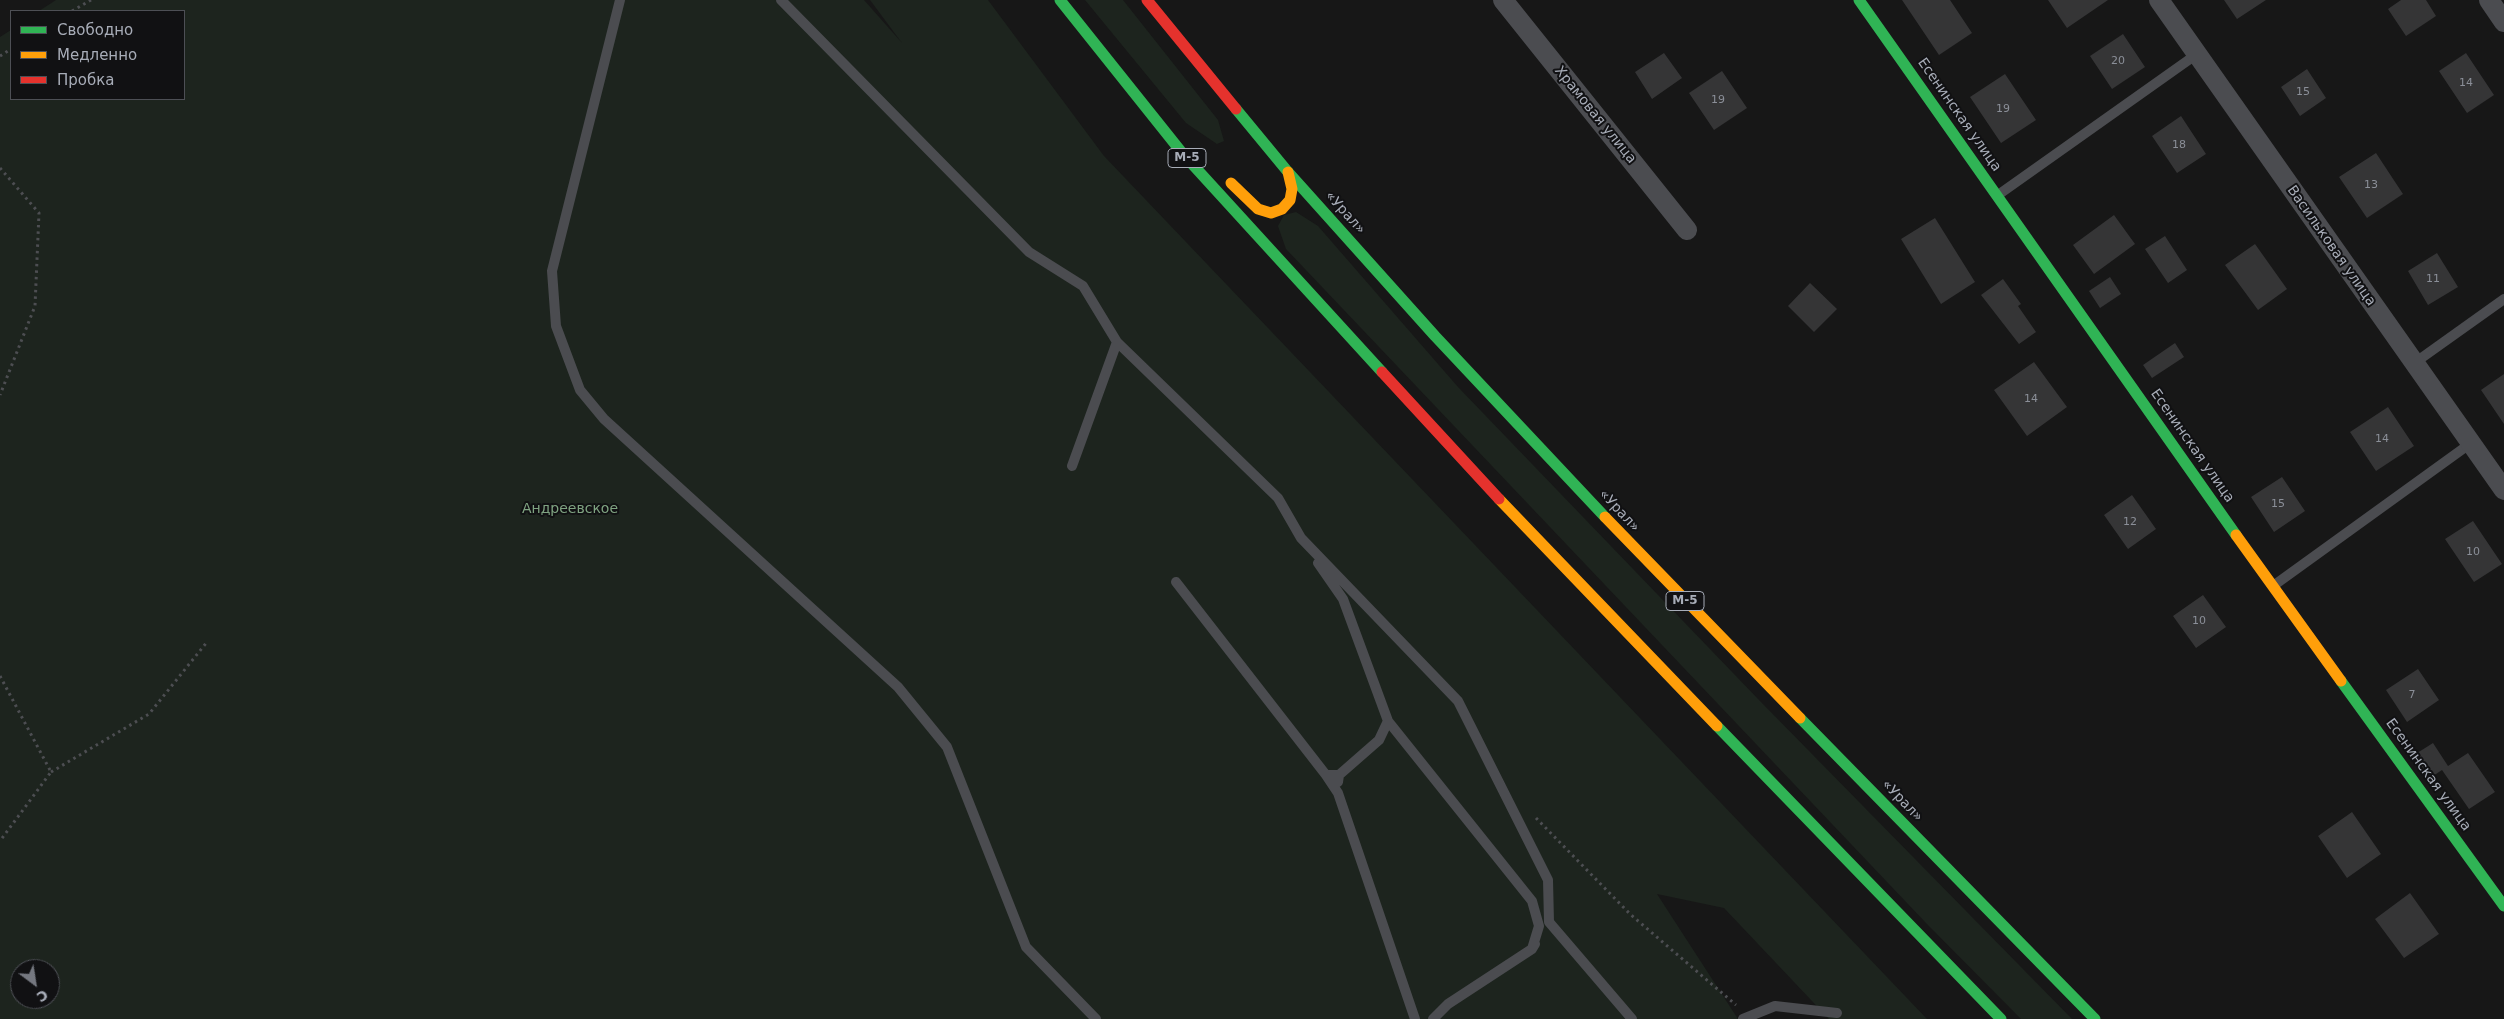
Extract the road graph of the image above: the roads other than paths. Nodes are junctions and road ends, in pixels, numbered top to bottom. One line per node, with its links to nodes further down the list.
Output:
1 (620, 0): 35 (lane)
2 (781, 0): 18 (lane)
3 (1060, 0): 10 (main road, М-5)
4 (1147, 0): 13 (main road, «Урал» / М-5)
5 (1503, 0): 16 (street, Храмовая улица)
6 (1859, 0): 15 (main road, Есенинская улица)
7 (2159, 0): 12 (street, Васильковая улица)
8 (2489, 0): 9 (street)
9 (2504, 22)
10 (1092, 41): 11 (main road); 39 (main road, М-5)
11 (1114, 50)
12 (2197, 54): 15 (lane); 19 (street, Васильковая улица)
13 (1288, 172): 14 (main road); 40 (main road, «Урал» / М-5)
14 (1226, 177)
15 (1997, 196): 25 (main road, Есенинская улица)
16 (1687, 230)
17 (2504, 299): 19 (lane)
18 (1117, 342): 21 (lane); 23 (lane)
19 (2413, 364): 20 (street, Васильковая улица)
20 (2471, 443): 22 (street, Васильковая улица); 25 (lane)
21 (1072, 466)
22 (2504, 490)
23 (1301, 538): 26 (lane); 31 (lane)
24 (1176, 582): 27 (lane)
25 (2272, 586): 30 (main road, Есенинская улица)
26 (1388, 721): 28 (lane); 32 (lane)
27 (1326, 775): 28 (lane); 29 (lane)
28 (1339, 775): 29 (lane)
29 (1338, 793): 36 (lane)
30 (2504, 906)
31 (1549, 922): 32 (lane); 38 (lane)
32 (1532, 949): 37 (lane)
33 (1837, 1013): 34 (lane)
34 (1745, 1017)
35 (1096, 1019)
36 (1415, 1019)
37 (1433, 1019)
38 (1632, 1019)
39 (2001, 1019)
40 (2094, 1019)

